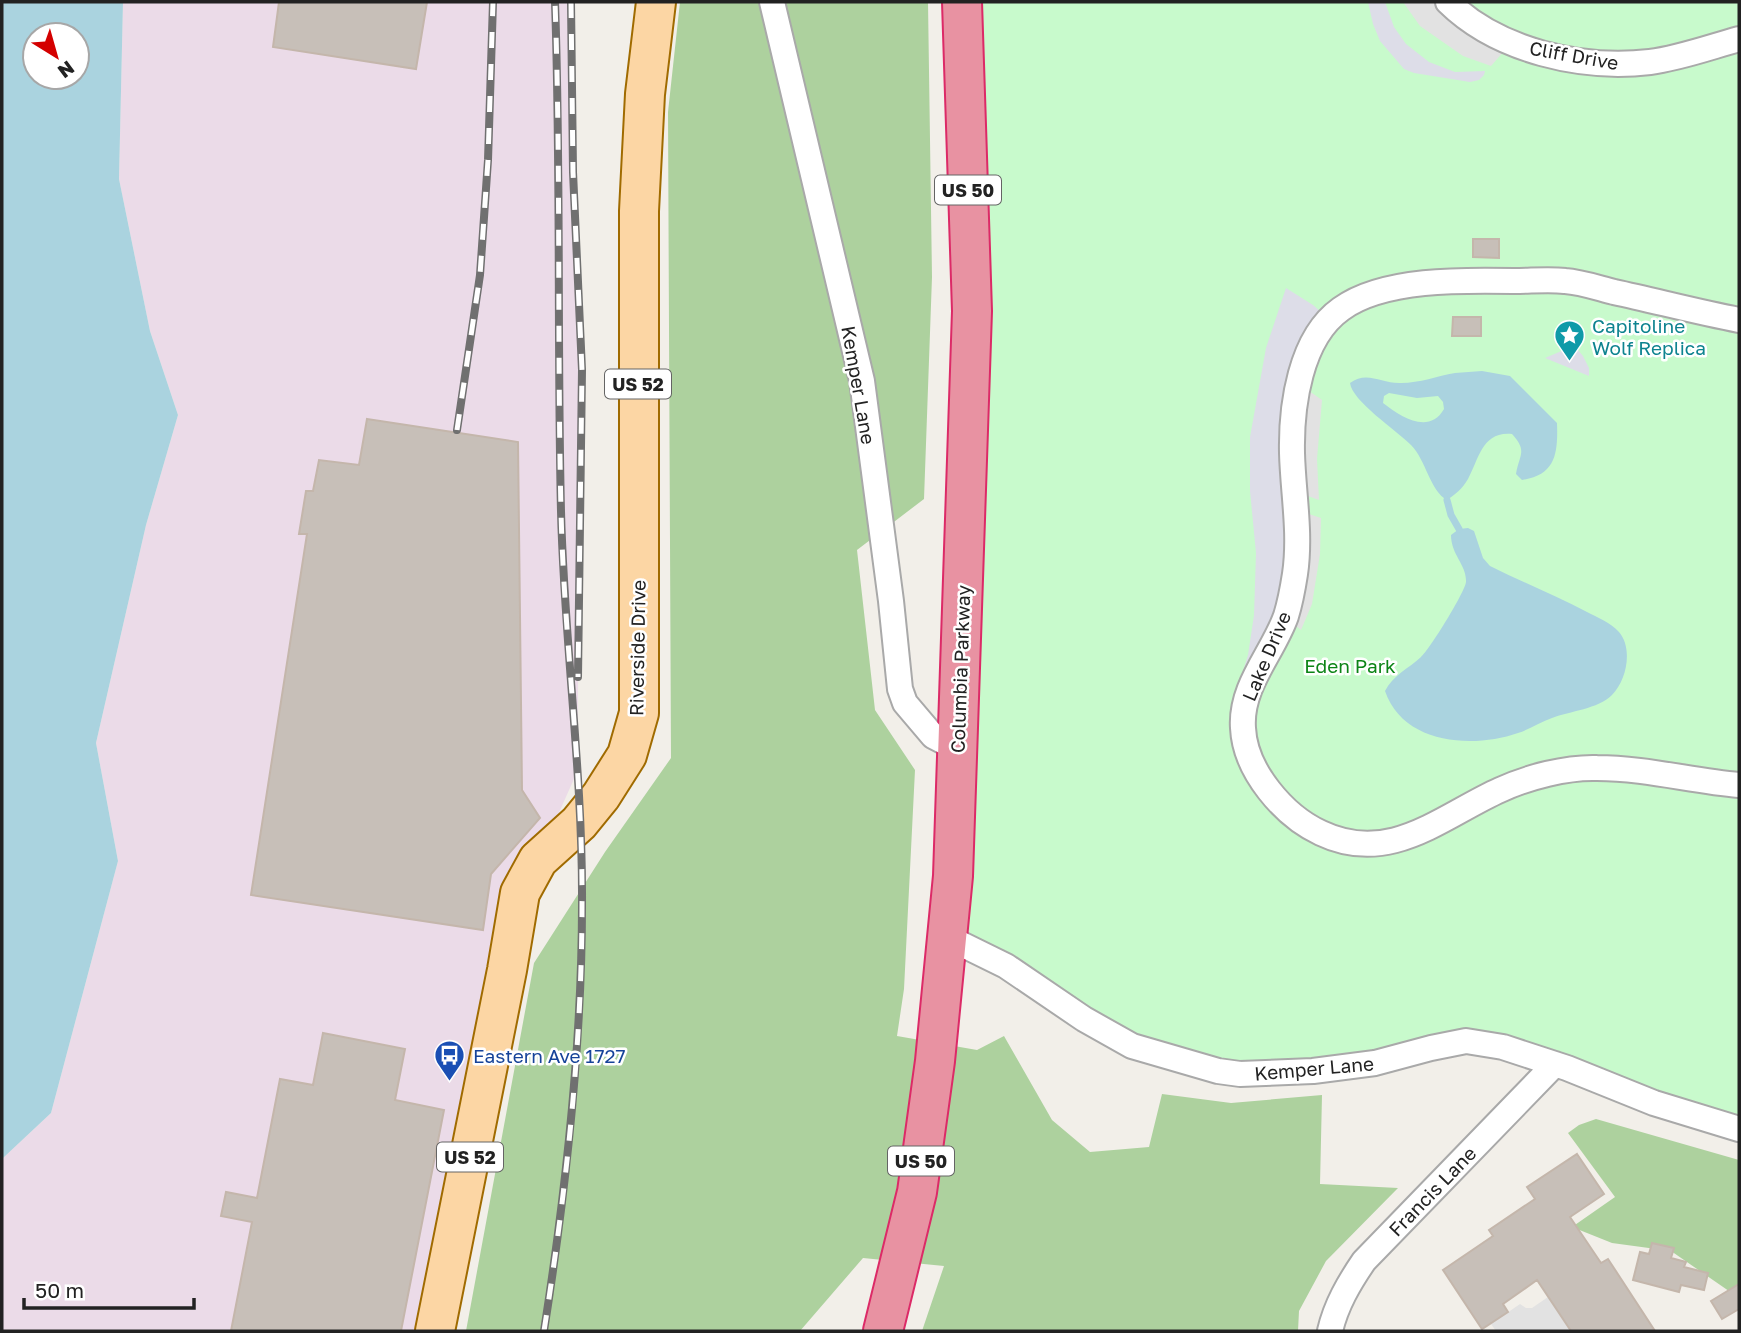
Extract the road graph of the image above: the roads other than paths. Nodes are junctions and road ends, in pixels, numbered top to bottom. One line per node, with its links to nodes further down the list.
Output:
1 (656, 2): 13 (main road, Riverside Drive / US 52)
2 (772, 2): 7 (street, Kemper Lane)
3 (962, 2): 7 (highway, Columbia Parkway / US 50)
4 (1448, 2): 5 (street, Cliff Drive)
5 (1739, 39)
6 (1739, 320): 8 (street, Lake Drive)
7 (958, 749): 9 (highway, Columbia Parkway / US 50)
8 (1739, 785)
9 (947, 937): 10 (street, Kemper Lane); 12 (highway, Columbia Parkway / US 50)
10 (1555, 1064): 11 (street, Kemper Lane); 14 (street, Francis Lane)
11 (1739, 1129)
12 (886, 1321)
13 (435, 1331)
14 (1330, 1331)

